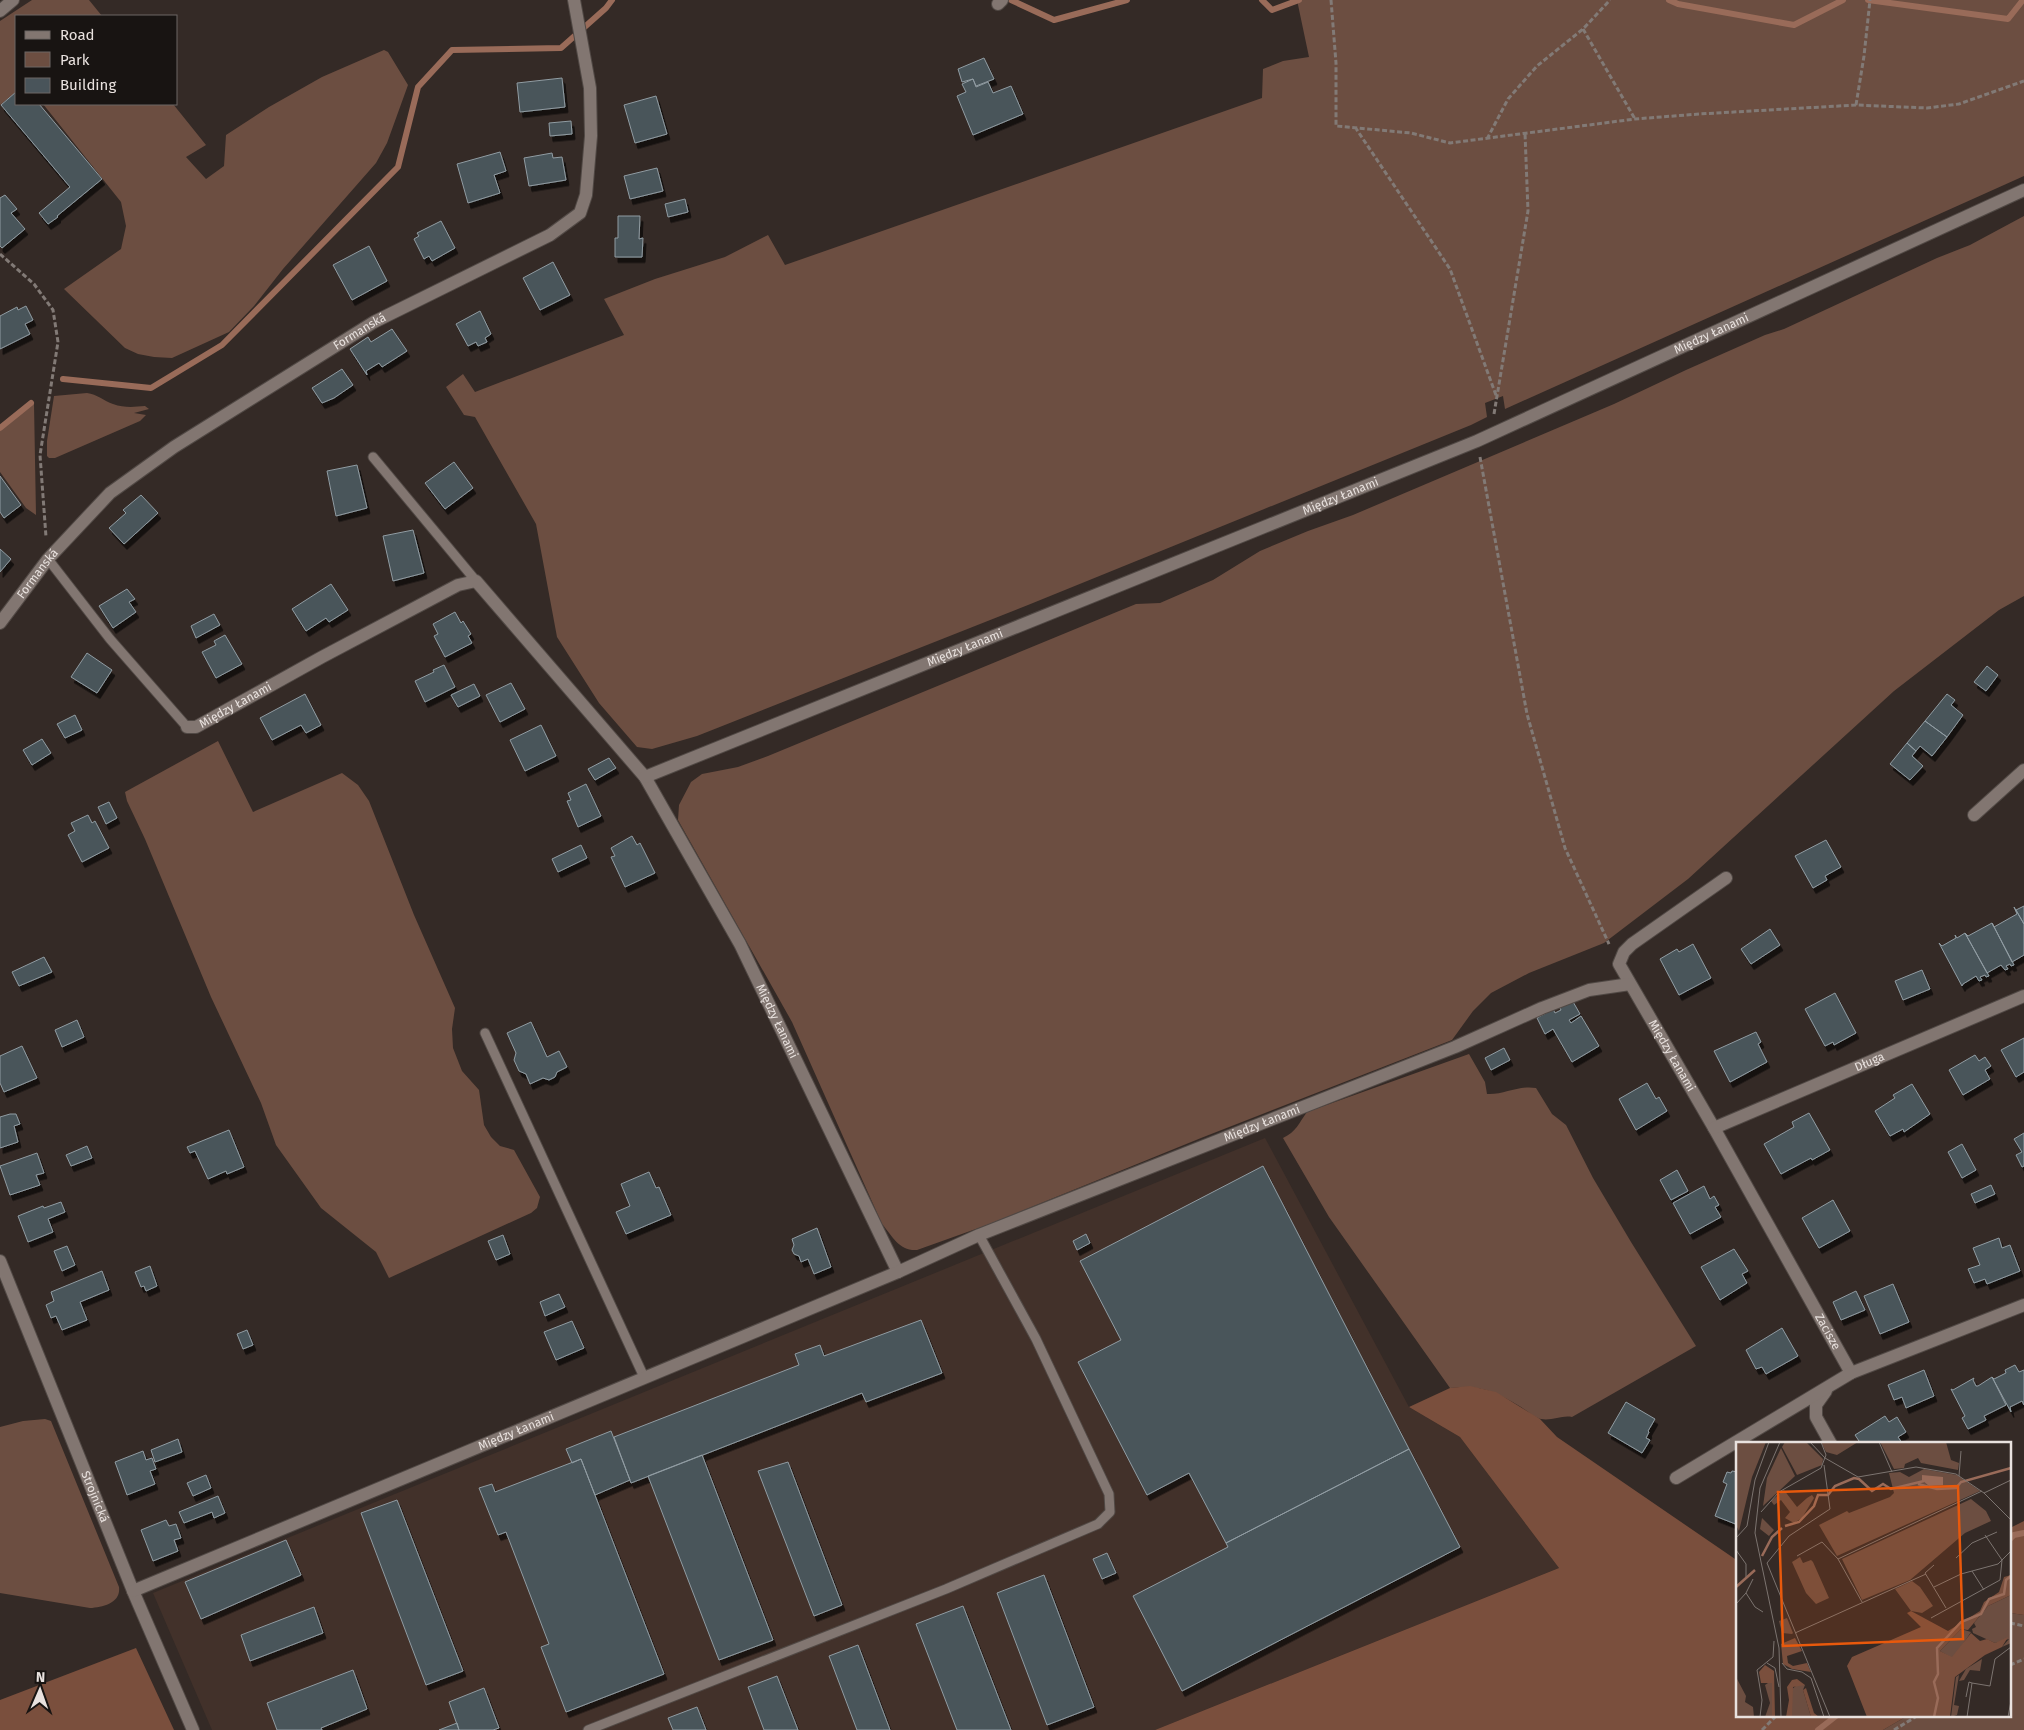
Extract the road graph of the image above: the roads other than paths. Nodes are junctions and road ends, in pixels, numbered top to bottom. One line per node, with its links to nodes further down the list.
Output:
1 (13, 0): 3 (street)
2 (574, 0): 6 (street, Formanská)
3 (0, 11)
4 (2024, 190): 11 (street, Między Łanami)
5 (373, 457): 7 (lane, Między Łanami)
6 (48, 558): 8 (street, Formanská); 9 (lane, Między Łanami)
7 (476, 581): 9 (street, Między Łanami); 11 (street, Między Łanami)
8 (0, 623)
9 (186, 727)
10 (2024, 770): 12 (street)
11 (645, 777): 20 (street, Między Łanami)
12 (1974, 815)
13 (1726, 878): 14 (street, Między Łanami)
14 (1630, 984): 17 (street, Między Łanami); 18 (street, Między Łanami)
15 (2024, 996): 17 (street, Długa)
16 (485, 1033): 23 (lane)
17 (1714, 1128): 22 (street, Zacisze)
18 (978, 1235): 20 (street, Między Łanami); 31 (lane)
19 (0, 1260): 29 (street, Strojnická)
20 (898, 1272): 23 (street, Między Łanami)
21 (2024, 1305): 22 (street)
22 (1851, 1373): 24 (street)
23 (644, 1378): 29 (street, Między Łanami)
24 (1830, 1386): 25 (street); 27 (street)
25 (1736, 1442)
26 (1736, 1442): 28 (street)
27 (1831, 1442)
28 (1676, 1478)
29 (133, 1591): 30 (street, Strojnická)
30 (193, 1730)
31 (588, 1730)

